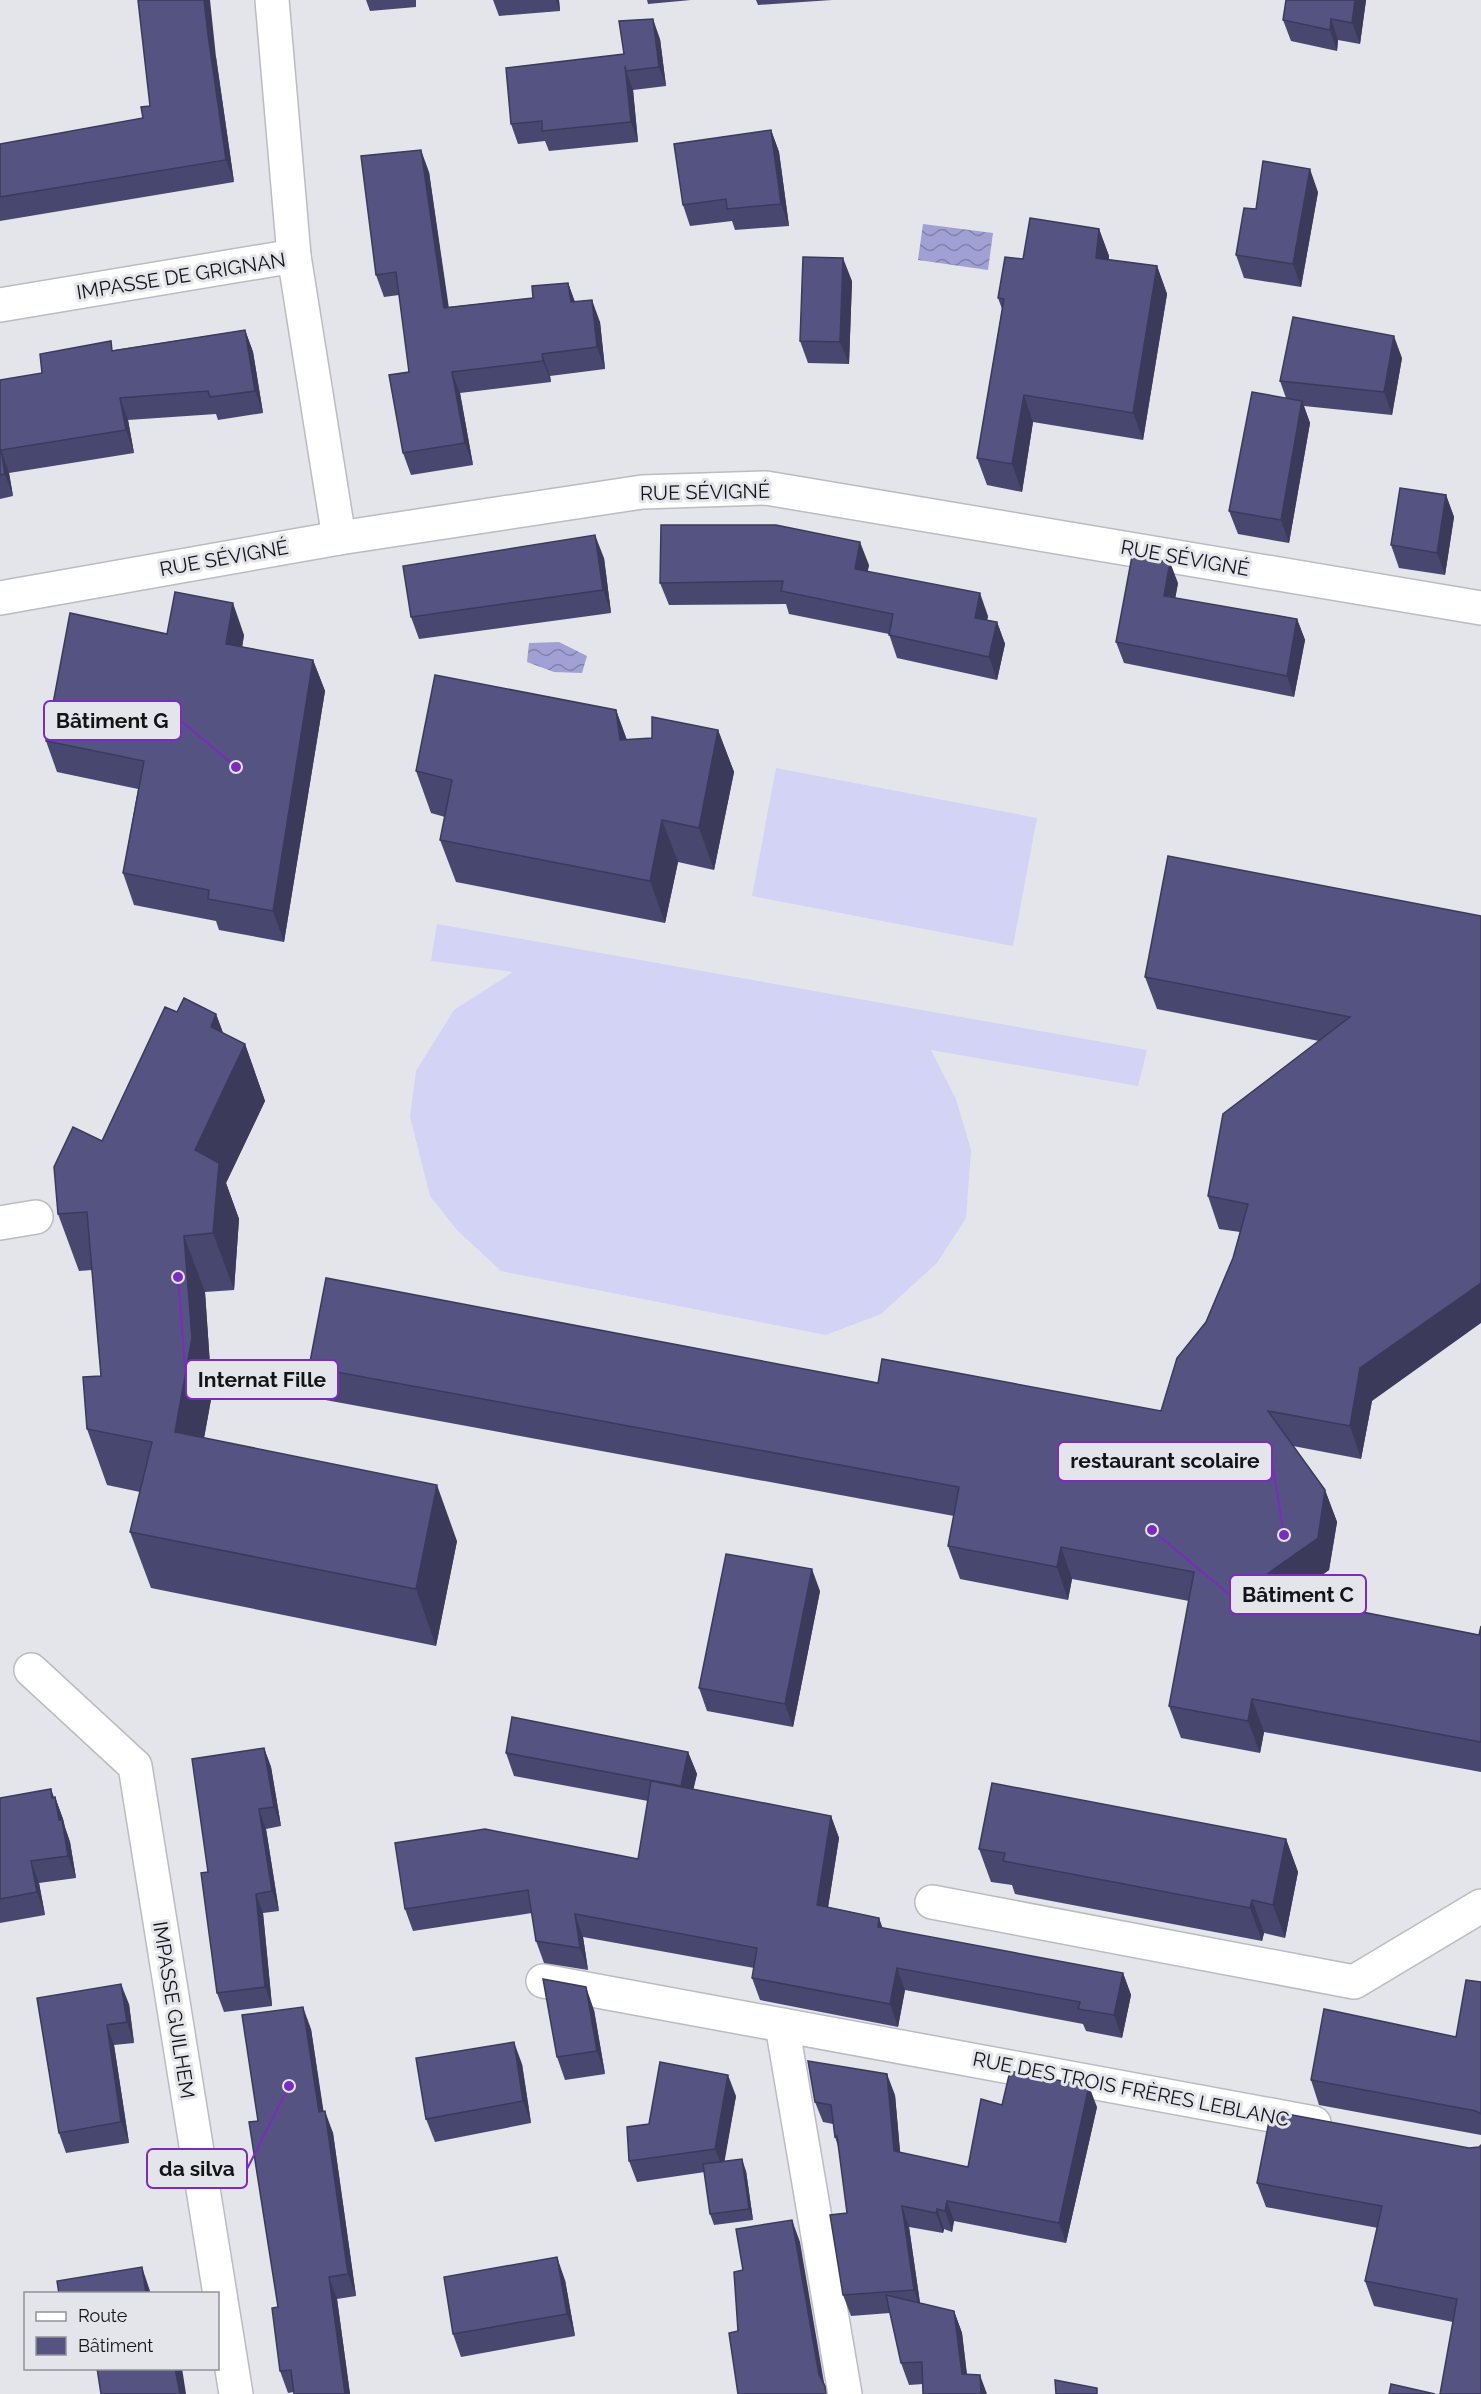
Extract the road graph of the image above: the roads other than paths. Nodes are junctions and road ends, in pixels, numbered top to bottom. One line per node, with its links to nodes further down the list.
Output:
1 (272, 0): 2 (street)
2 (294, 256): 3 (street, IMPASSE DE GRIGNAN); 4 (street, IMPASSE DE GRIGNAN)
3 (0, 305)
4 (339, 538): 5 (street, RUE SÉVIGNÉ); 6 (street, RUE SÉVIGNÉ)
5 (0, 598)
6 (1481, 608)
7 (36, 1217): 8 (street)
8 (0, 1223)
9 (31, 1670): 15 (street, IMPASSE GUILHEM)
10 (932, 1902): 11 (street)
11 (1481, 1906)
12 (543, 1981): 13 (street, RUE DES TROIS FRÈRES LEBLANC)
13 (782, 2025): 14 (street, RUE DES TROIS FRÈRES LEBLANC); 16 (street)
14 (1341, 2128)
15 (236, 2394)
16 (845, 2394)

